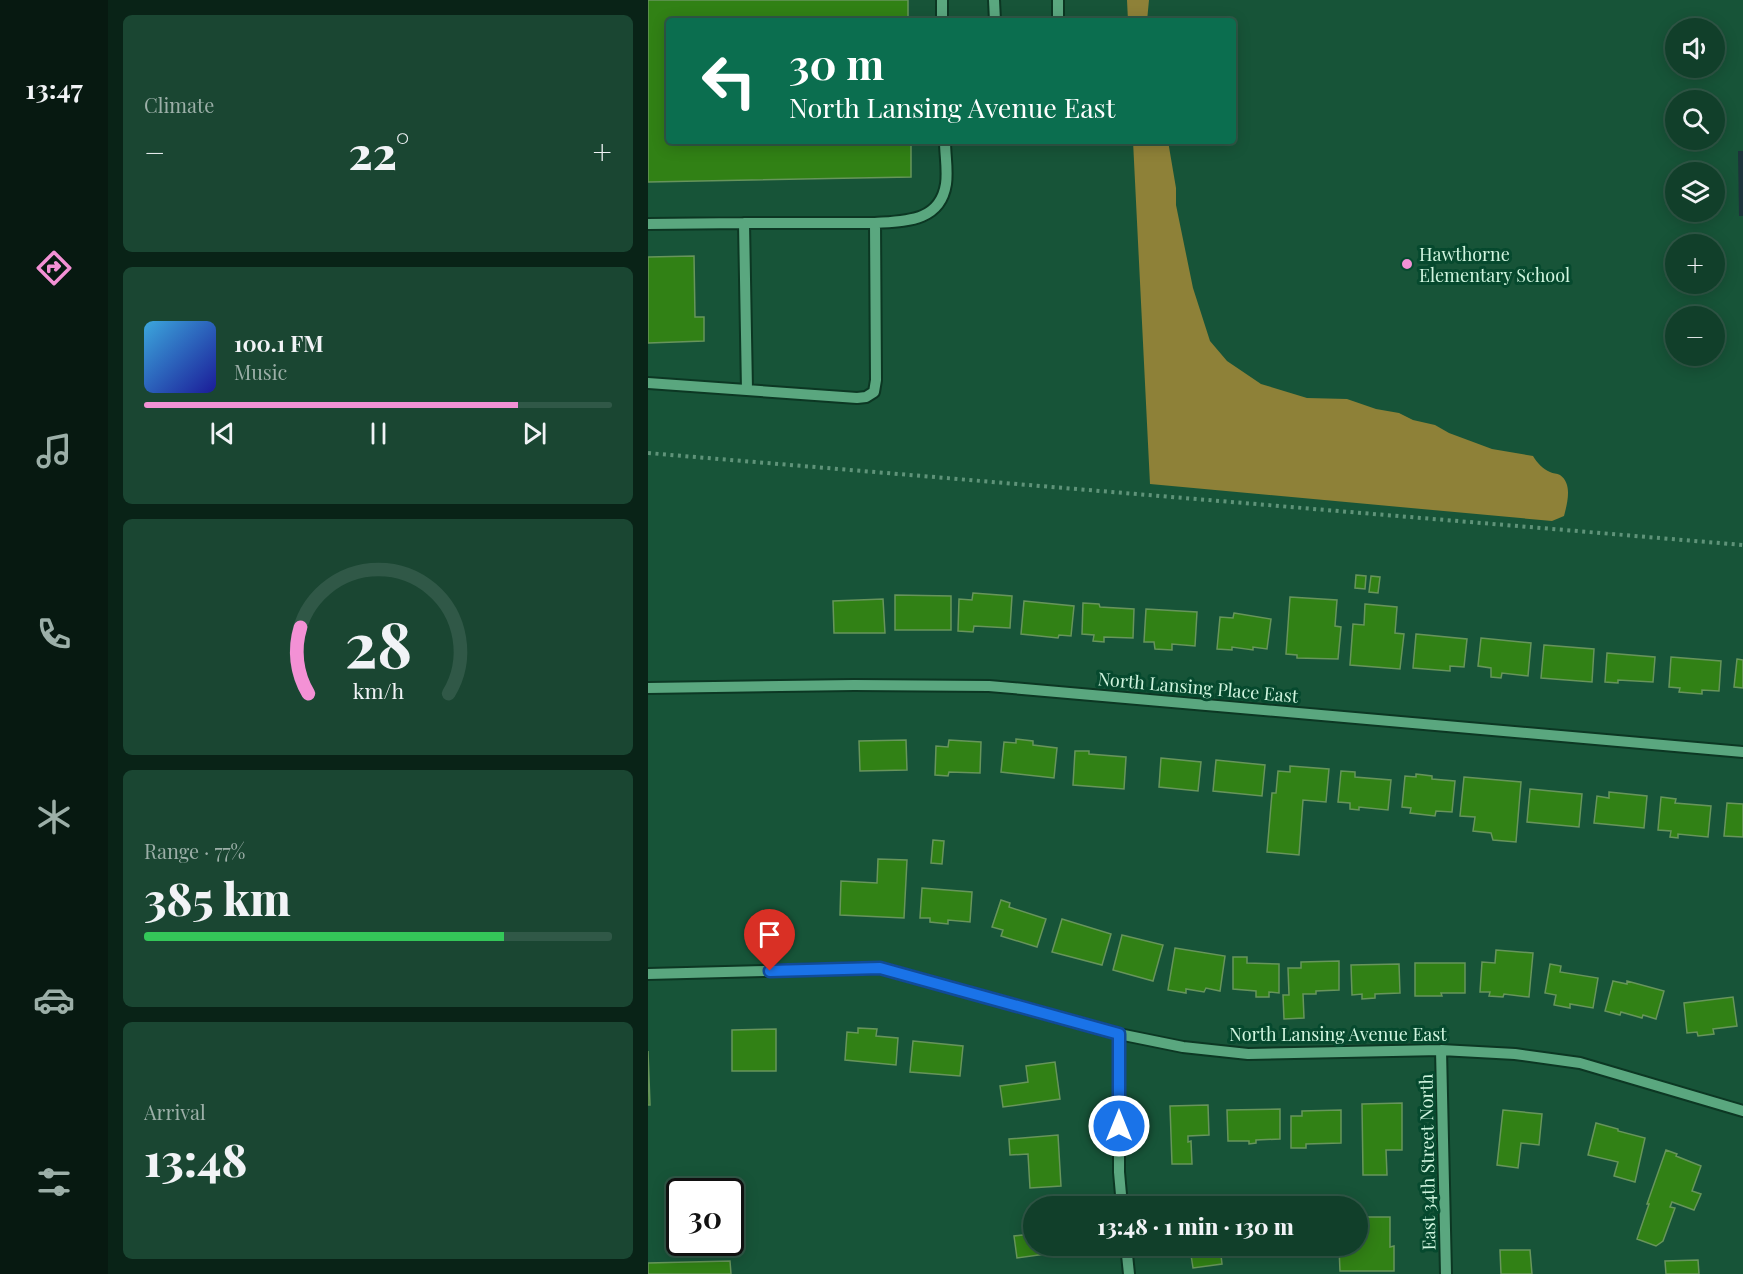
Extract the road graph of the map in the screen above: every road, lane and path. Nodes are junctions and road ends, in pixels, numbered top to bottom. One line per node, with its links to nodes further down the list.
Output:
1 (942, 0): 4 (street)
2 (994, 0): 5 (street)
3 (1058, 0): 6 (street)
4 (942, 18)
5 (995, 18)
6 (1058, 18)
7 (945, 144): 9 (street)
8 (744, 223): 9 (street); 10 (street); 12 (street)
9 (875, 223): 12 (street)
10 (648, 224)
11 (648, 383): 12 (street)
12 (747, 390)
13 (648, 453): 14 (path)
14 (1743, 545)
15 (648, 688): 16 (street, North Lansing Place East)
16 (1743, 752)
17 (648, 974): 18 (street, North Lansing Avenue East)
18 (1119, 1034): 19 (street, North Lansing Avenue East); 21 (street)
19 (1441, 1050): 20 (street, North Lansing Avenue East); 24 (street, East 34th Street North)
20 (1743, 1111)
21 (1121, 1196)
22 (1127, 1256): 23 (street)
23 (1129, 1274)
24 (1446, 1274)

